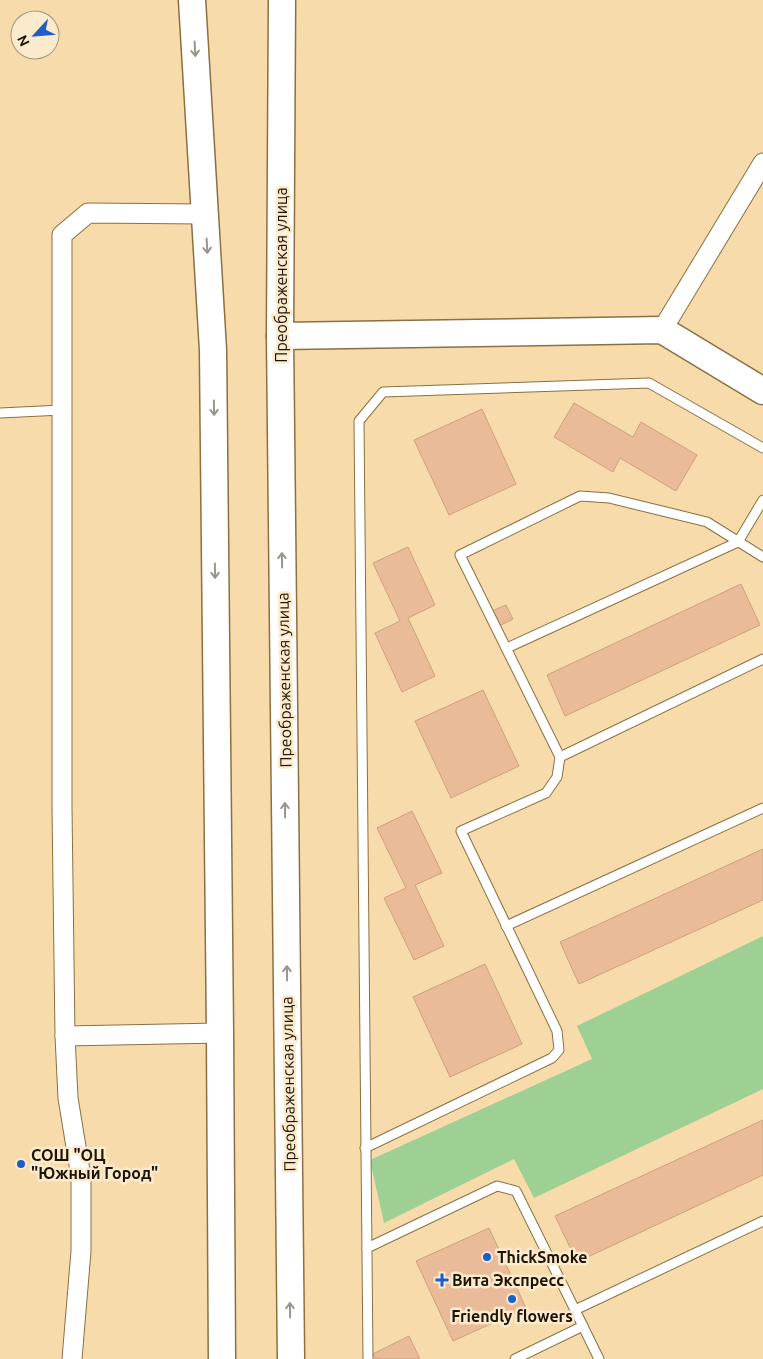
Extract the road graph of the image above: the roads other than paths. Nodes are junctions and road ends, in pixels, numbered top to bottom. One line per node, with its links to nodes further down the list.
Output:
1 (192, 0): 4 (street, one-way to 4)
2 (282, 0): 6 (street, Преображенская улица)
3 (763, 163): 5 (street)
4 (205, 214): 8 (street); 19 (street, one-way to 19)
5 (662, 330): 6 (street); 7 (street)
6 (280, 336): 28 (street, Преображенская улица, one-way to 6)
7 (763, 391)
8 (62, 410): 9 (lane); 20 (street)
9 (0, 413)
10 (763, 448): 21 (lane)
11 (763, 500): 12 (lane)
12 (738, 542): 13 (lane); 14 (lane); 14 (lane)
13 (763, 557)
14 (507, 648): 16 (lane)
15 (763, 659): 16 (lane)
16 (560, 756): 18 (lane)
17 (763, 808): 18 (lane)
18 (506, 926): 21 (lane)
19 (220, 1033): 20 (street); 27 (street)
20 (65, 1036): 26 (street)
21 (365, 1148): 23 (lane)
22 (763, 1221): 24 (lane)
23 (367, 1248): 24 (lane); 29 (lane)
24 (575, 1310): 25 (lane)
25 (583, 1326): 30 (lane); 31 (lane)
26 (72, 1359)
27 (222, 1359)
28 (291, 1359)
29 (368, 1359)
30 (515, 1359)
31 (599, 1359)

